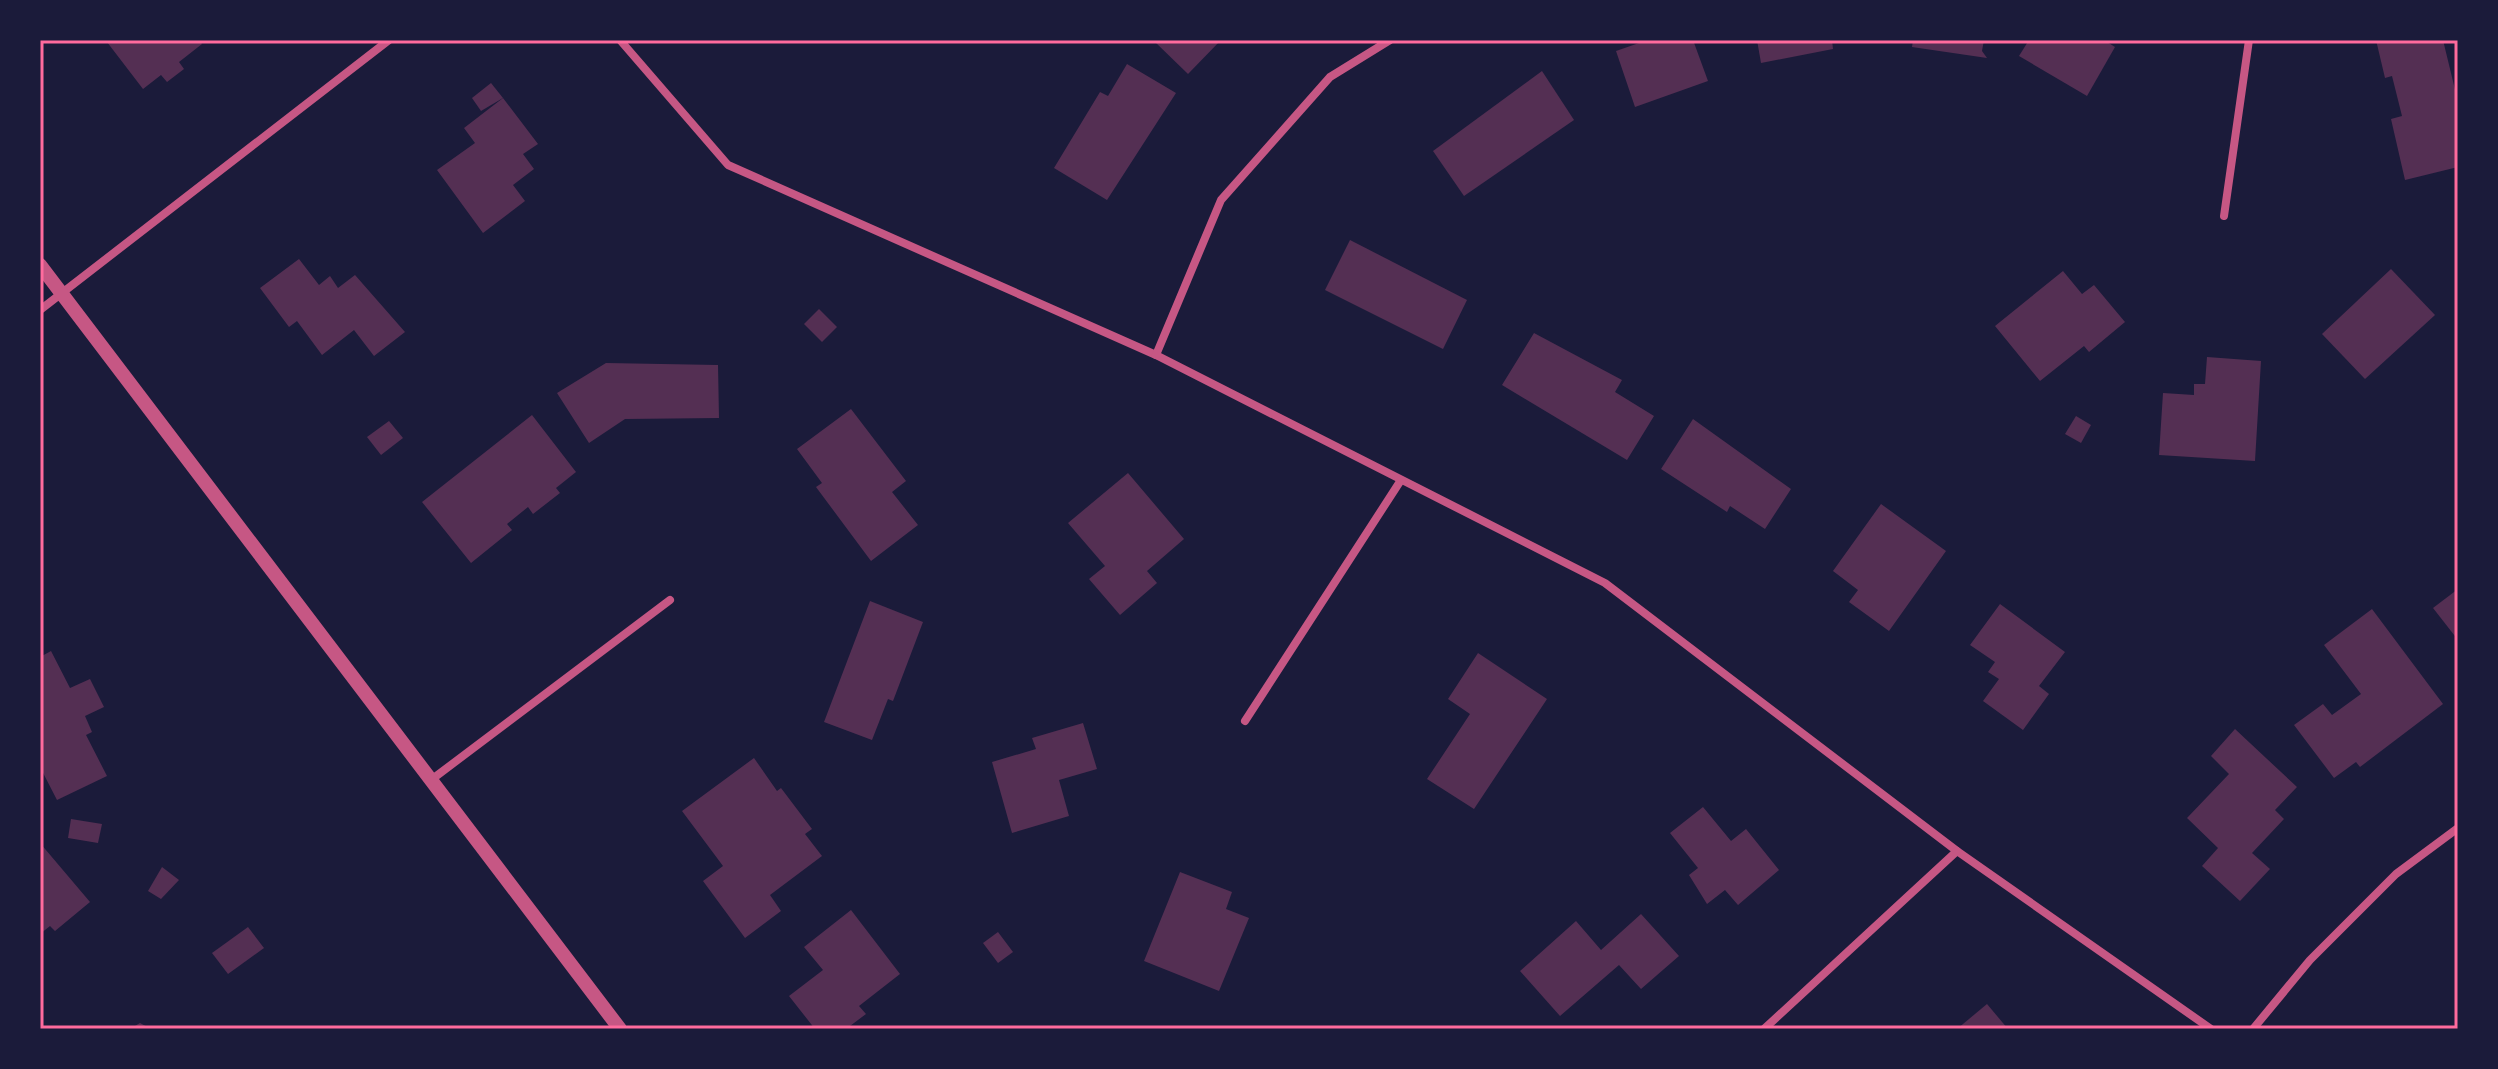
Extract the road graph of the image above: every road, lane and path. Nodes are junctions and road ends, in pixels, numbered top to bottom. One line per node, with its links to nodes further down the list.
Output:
1 (389, 40): 7 (street)
2 (620, 40): 9 (street)
3 (1390, 40): 9 (street)
4 (2249, 40): 5 (street)
5 (2224, 216)
6 (40, 265): 7 (street)
7 (62, 293): 8 (street); 13 (street)
8 (40, 310)
9 (1156, 355): 10 (street)
10 (1401, 480): 12 (street); 15 (street)
11 (670, 600): 13 (street)
12 (1245, 721)
13 (431, 780): 16 (street)
14 (2458, 828): 19 (street)
15 (1957, 851): 17 (street); 18 (street)
16 (620, 1029)
17 (1764, 1029)
18 (2211, 1029)
19 (2253, 1029)

